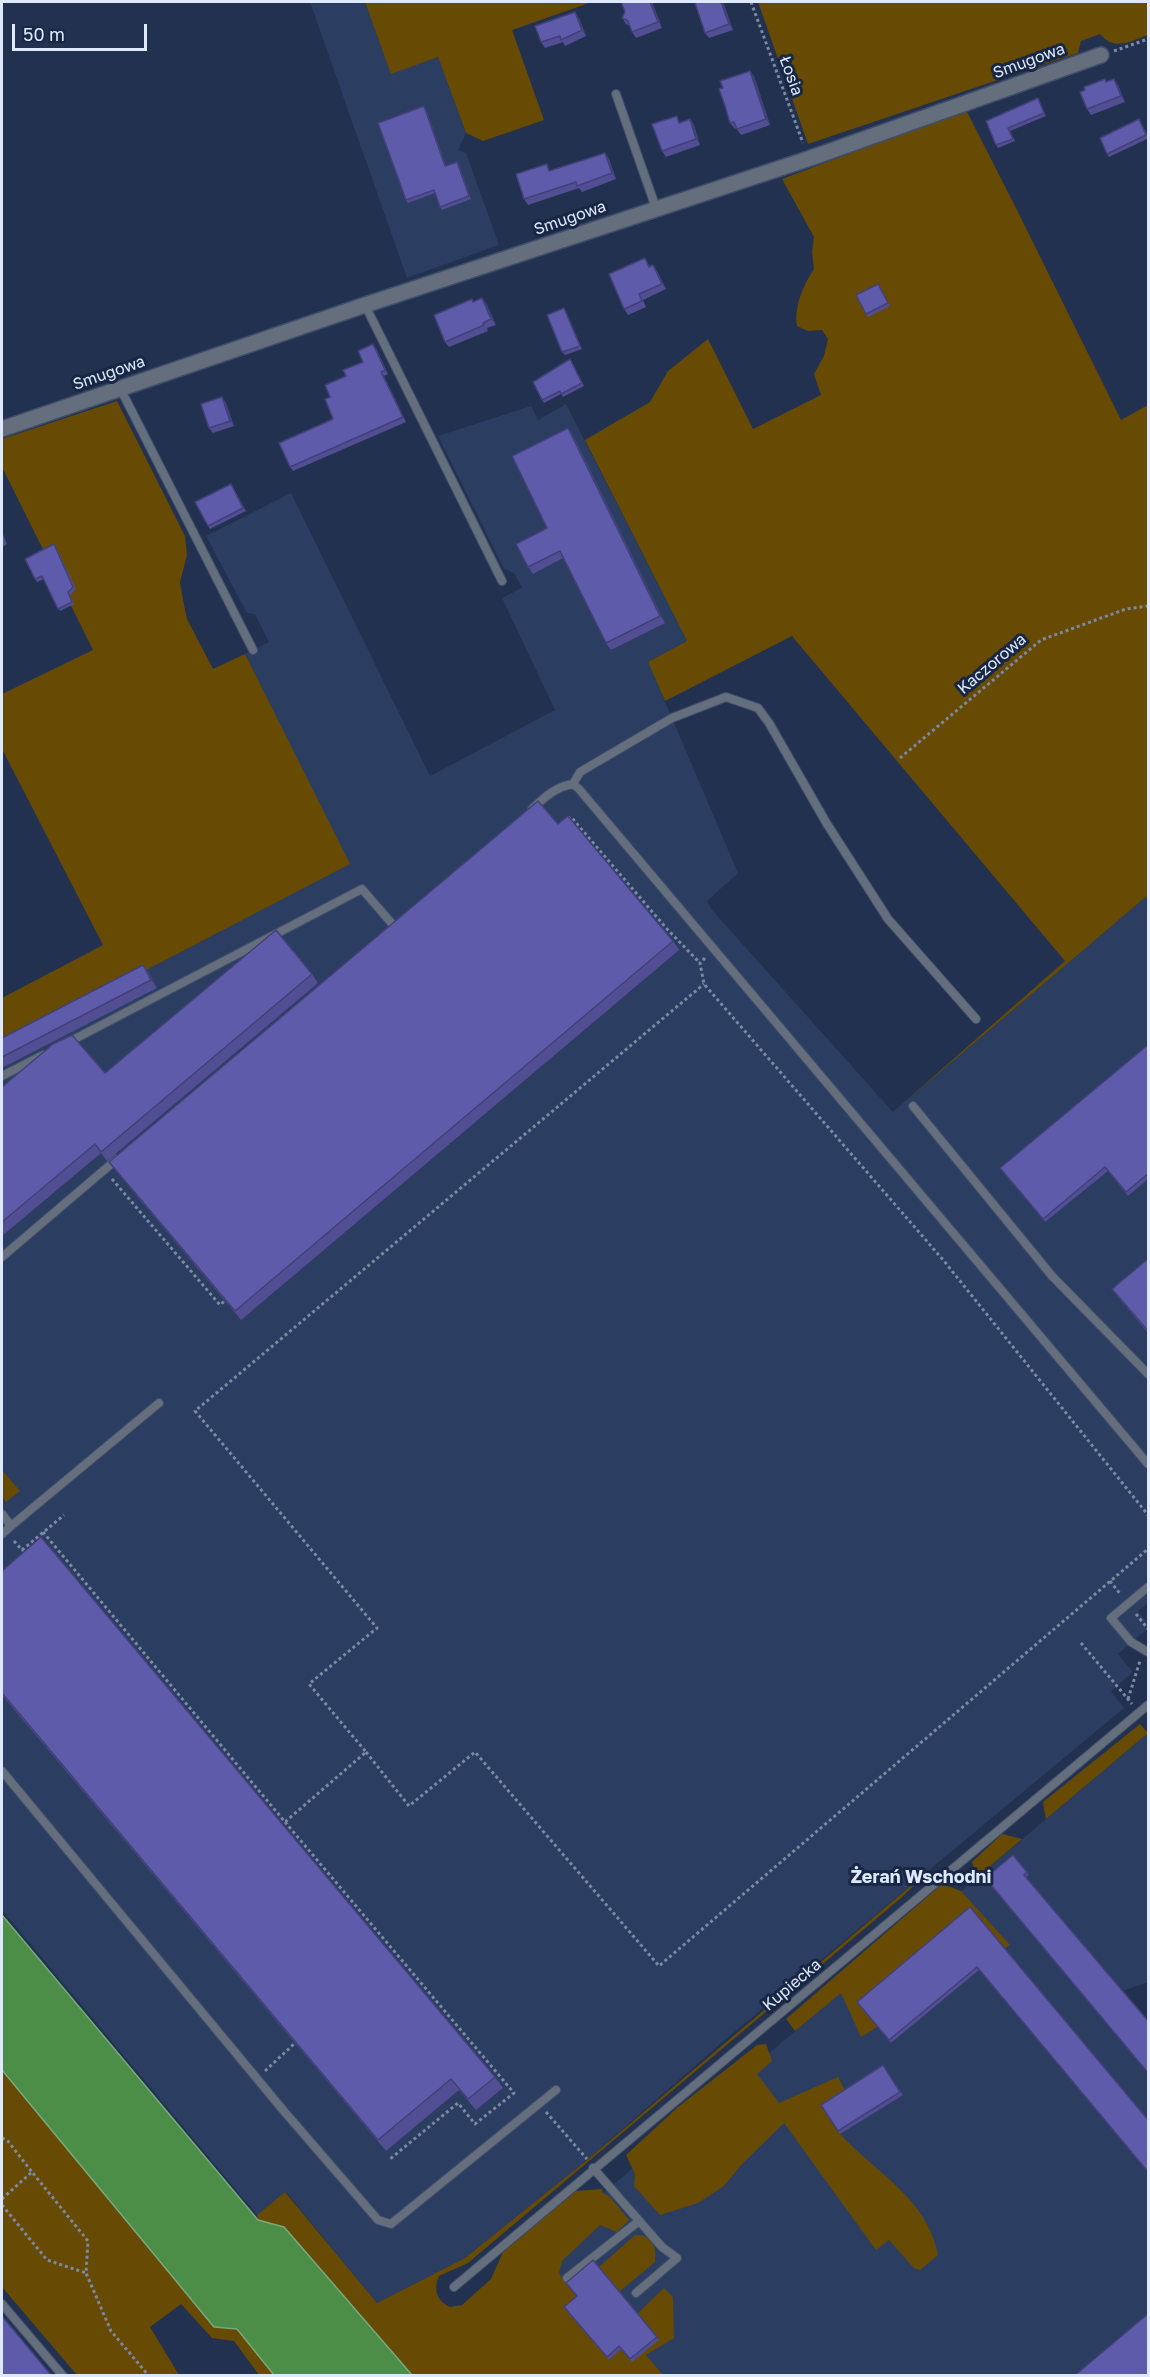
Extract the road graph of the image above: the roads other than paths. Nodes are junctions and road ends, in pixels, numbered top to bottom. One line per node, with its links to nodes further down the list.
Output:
1 (1101, 55): 3 (street, Smugowa)
2 (616, 94): 3 (lane)
3 (656, 208): 4 (street, Smugowa)
4 (365, 305): 5 (street, Smugowa); 7 (lane)
5 (120, 388): 6 (street, Smugowa); 8 (lane)
6 (2, 429)
7 (502, 581)
8 (253, 650)
9 (573, 784): 10 (lane); 14 (lane); 23 (lane)
10 (528, 812)
11 (404, 918): 12 (lane)
12 (394, 926): 13 (lane); 15 (lane)
13 (387, 932)
14 (976, 1019)
15 (57, 1048)
16 (48, 1052): 17 (lane)
17 (2, 1076)
18 (913, 1106): 21 (lane)
19 (120, 1156): 20 (lane)
20 (2, 1257)
21 (1149, 1374)
22 (159, 1403): 25 (lane)
23 (1149, 1464)
24 (2, 1514): 25 (lane)
25 (6, 1530)
26 (1149, 1587): 27 (lane)
27 (1146, 1650)
28 (1149, 1705): 31 (lane, Kupiecka)
29 (2, 1771): 30 (lane)
30 (556, 2090)
31 (593, 2168): 32 (lane); 34 (lane, Kupiecka)
32 (639, 2221): 33 (lane); 35 (lane)
33 (567, 2278)
34 (454, 2287)
35 (636, 2293)
36 (2, 2304): 37 (lane)
37 (63, 2376)

